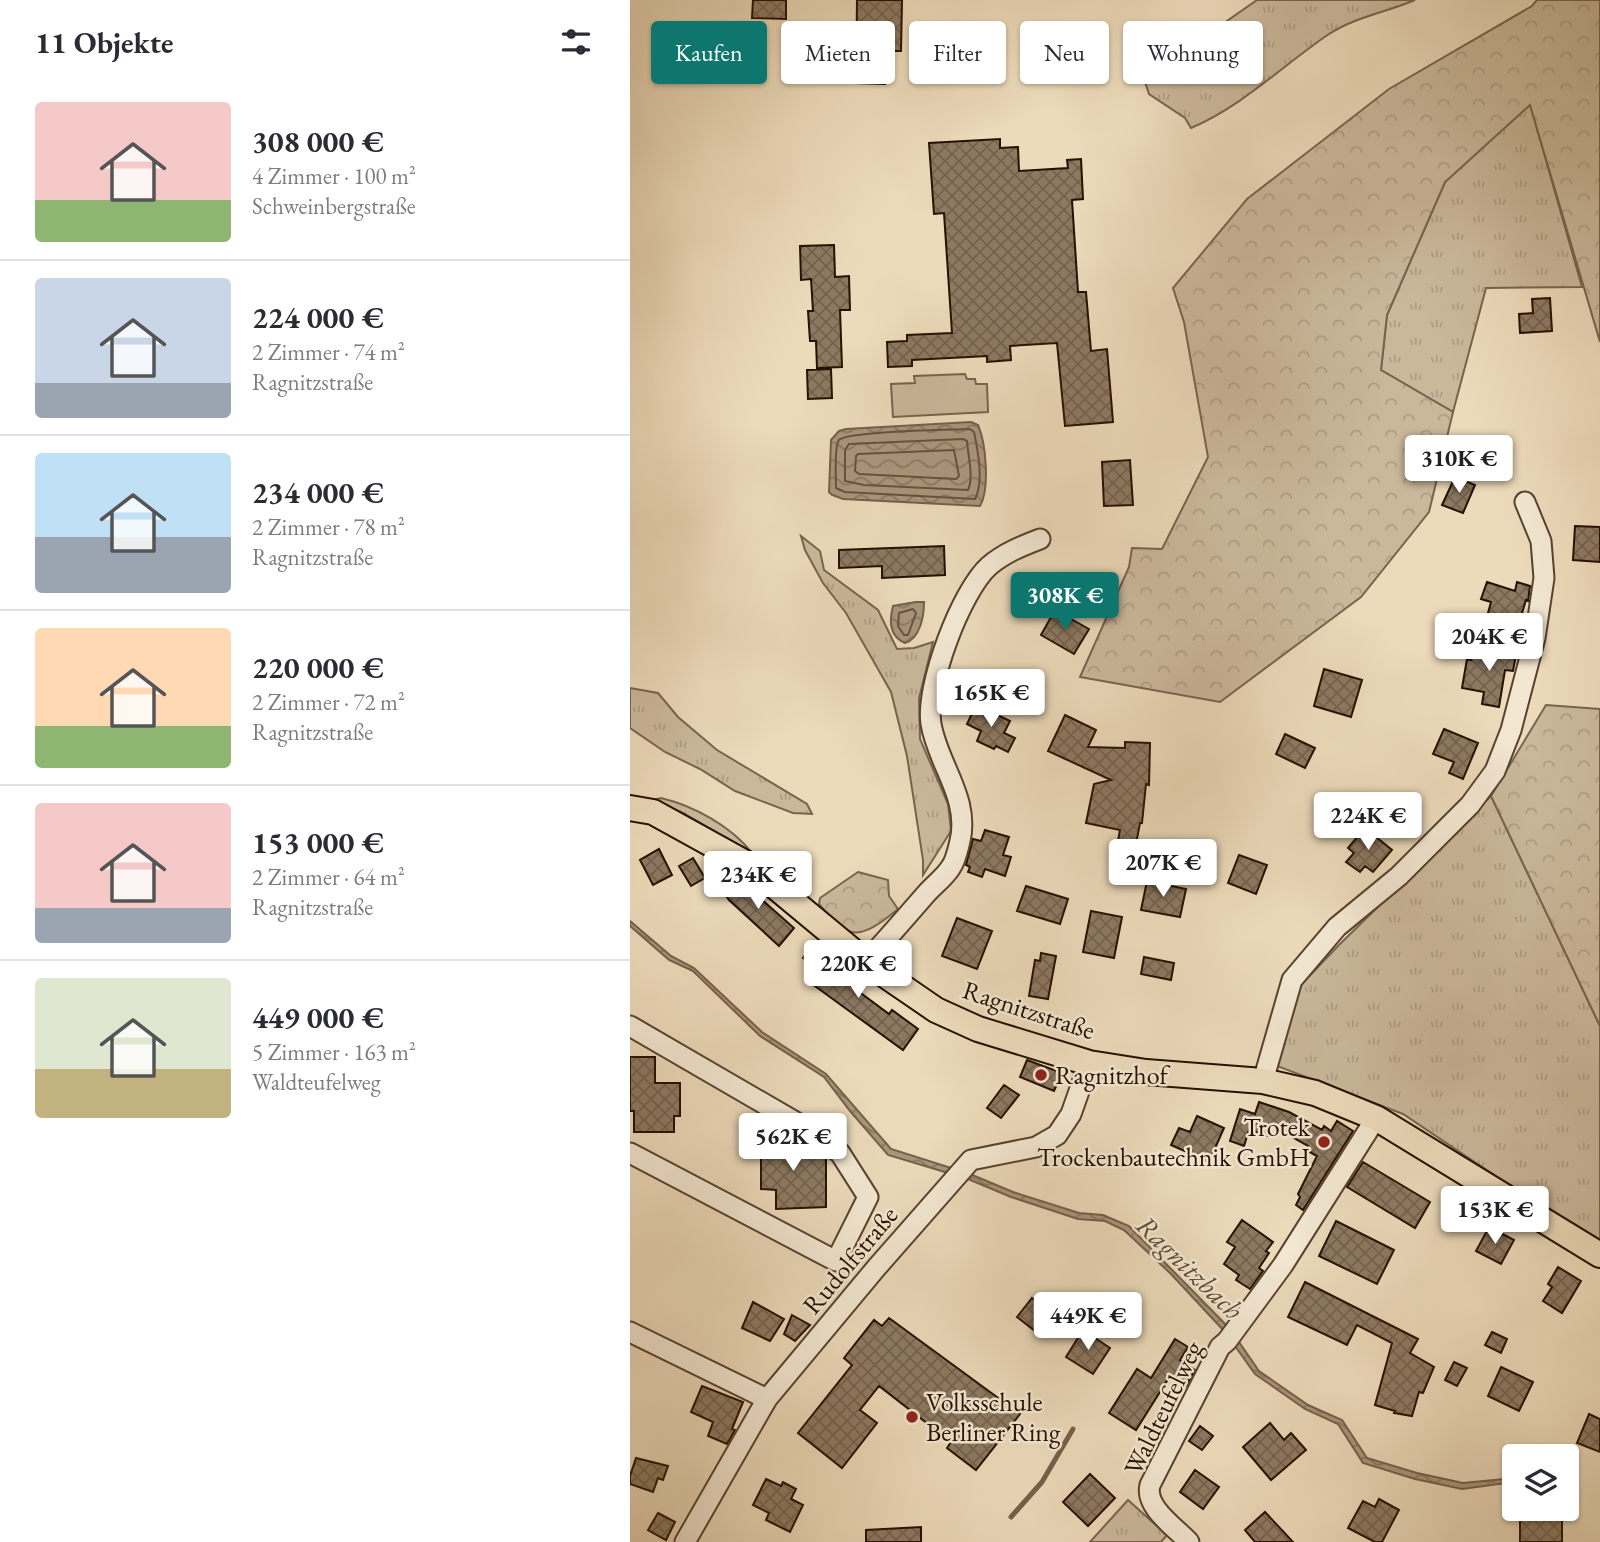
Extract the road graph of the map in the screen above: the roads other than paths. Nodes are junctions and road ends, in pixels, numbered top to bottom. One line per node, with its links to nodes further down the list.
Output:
1 (1524, 502): 7 (street)
2 (1040, 539): 4 (street)
3 (630, 808): 4 (main road, Ragnitzstraße)
4 (866, 962): 6 (main road, Ragnitzstraße)
5 (630, 1026): 9 (street)
6 (1089, 1063): 7 (main road, Ragnitzstraße); 12 (street, Rudolfstraße)
7 (1263, 1081): 8 (main road, Ragnitzstraße)
8 (1376, 1118): 10 (main road, Ragnitzstraße); 14 (street, Waldteufelweg)
9 (630, 1153)
10 (1600, 1255)
11 (630, 1332): 12 (street)
12 (767, 1399): 13 (street, Rudolfstraße)
13 (688, 1541)
14 (1189, 1542)

